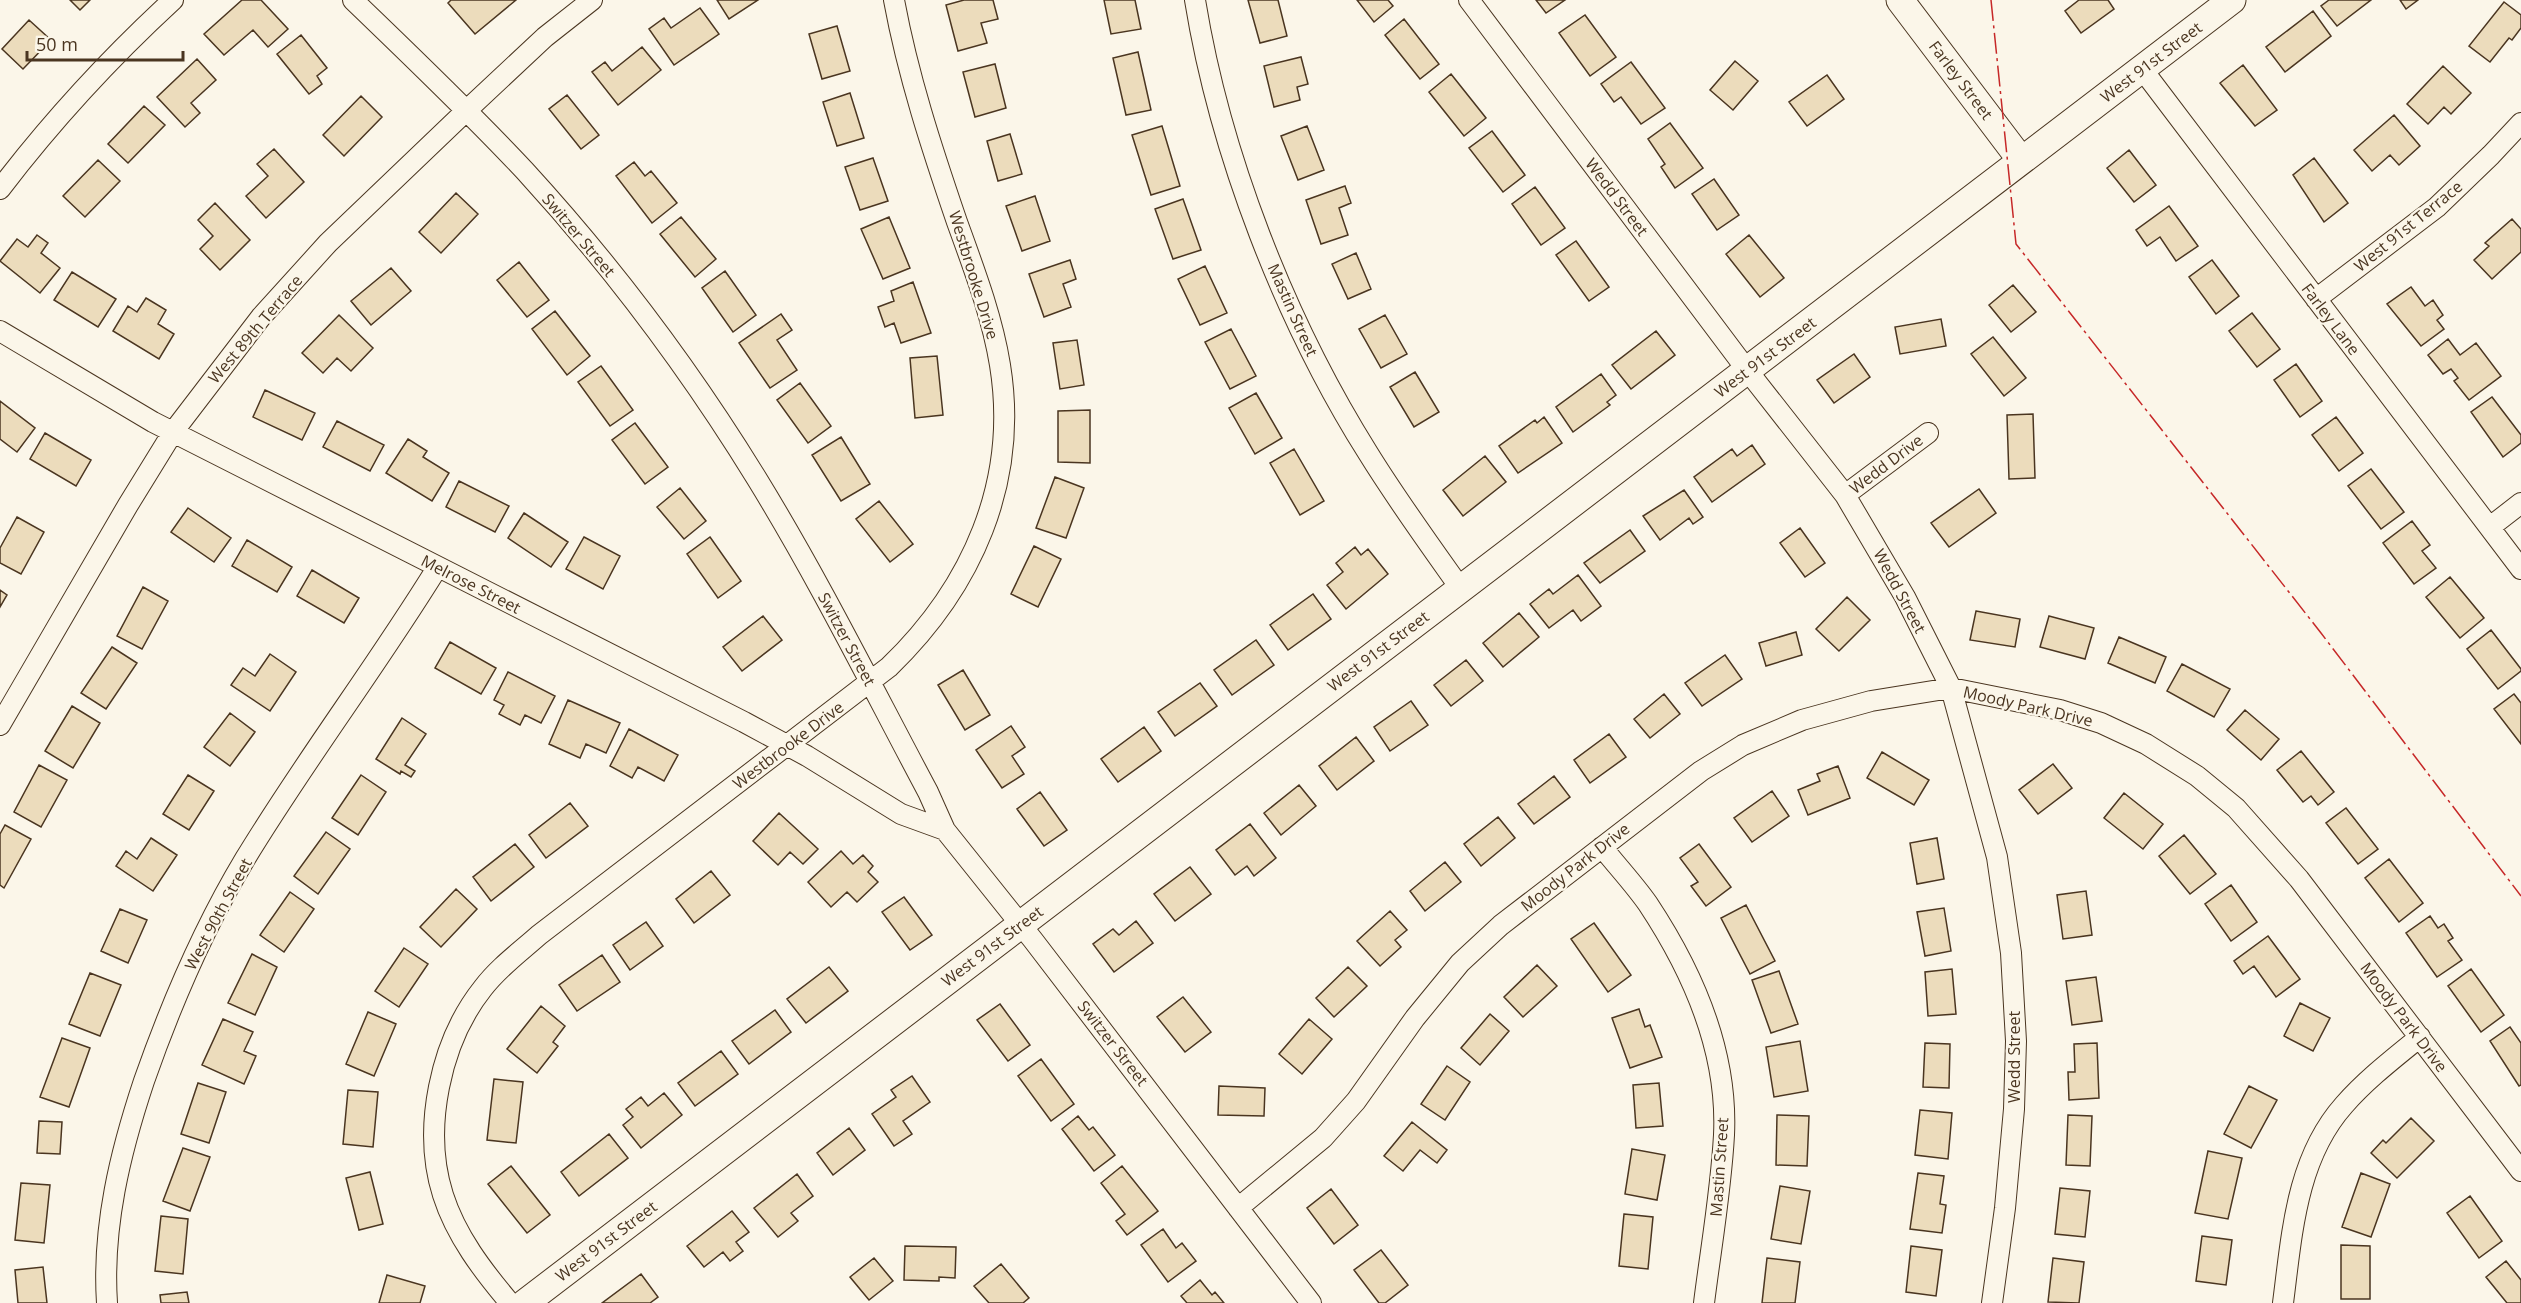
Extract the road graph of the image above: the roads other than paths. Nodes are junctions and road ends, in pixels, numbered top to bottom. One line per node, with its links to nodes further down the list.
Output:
1 (173, 0): 13 (street)
2 (353, 0): 10 (street, Switzer Street)
3 (592, 0): 10 (street, West 89th Terrace)
4 (894, 0): 25 (street, Westbrooke Drive)
5 (1195, 0): 24 (street, Mastin Street)
6 (1469, 0): 16 (street, Wedd Street)
7 (1900, 0): 12 (street, Farley Street)
8 (2232, 0): 9 (street, West 91st Street)
9 (2142, 69): 12 (street, West 91st Street); 14 (street, Farley Lane)
10 (467, 110): 17 (street, West 89th Terrace); 25 (street, Switzer Street)
11 (2521, 123): 14 (street, West 91st Terrace)
12 (2022, 160): 16 (street, West 91st Street)
13 (0, 189)
14 (2316, 299): 21 (street, Farley Lane)
15 (0, 331): 17 (street, Melrose Street)
16 (1747, 370): 19 (street, Wedd Street); 24 (street, West 91st Street)
17 (173, 432): 22 (street, Melrose Street); 27 (street, West 89th Terrace)
18 (1928, 433): 19 (street, Wedd Drive)
19 (1845, 495): 26 (street, Wedd Street)
20 (2521, 503): 21 (street)
21 (2490, 527): 23 (street, Farley Lane)
22 (437, 568): 28 (street, Melrose Street); 35 (street, West 90th Street)
23 (2521, 569)
24 (1461, 589): 31 (street, West 91st Street)
25 (870, 683): 28 (street, Westbrooke Drive); 29 (street, Switzer Street)
26 (1951, 688): 30 (street, Moody Park Drive); 32 (street, Moody Park Drive); 40 (street, Wedd Street)
27 (0, 726)
28 (787, 746): 29 (street, Melrose Street); 36 (street, Westbrooke Drive)
29 (945, 830): 31 (street, Switzer Street)
30 (1602, 847): 34 (street, Moody Park Drive); 39 (street, Mastin Street)
31 (1021, 924): 34 (street, Switzer Street); 37 (street, West 91st Street)
32 (2420, 1037): 33 (street, Moody Park Drive); 41 (street)
33 (2521, 1171)
34 (1238, 1208): 38 (street, Switzer Street)
35 (107, 1303)
36 (510, 1303)
37 (525, 1303)
38 (1311, 1303)
39 (1704, 1303)
40 (1992, 1303)
41 (2283, 1303)

